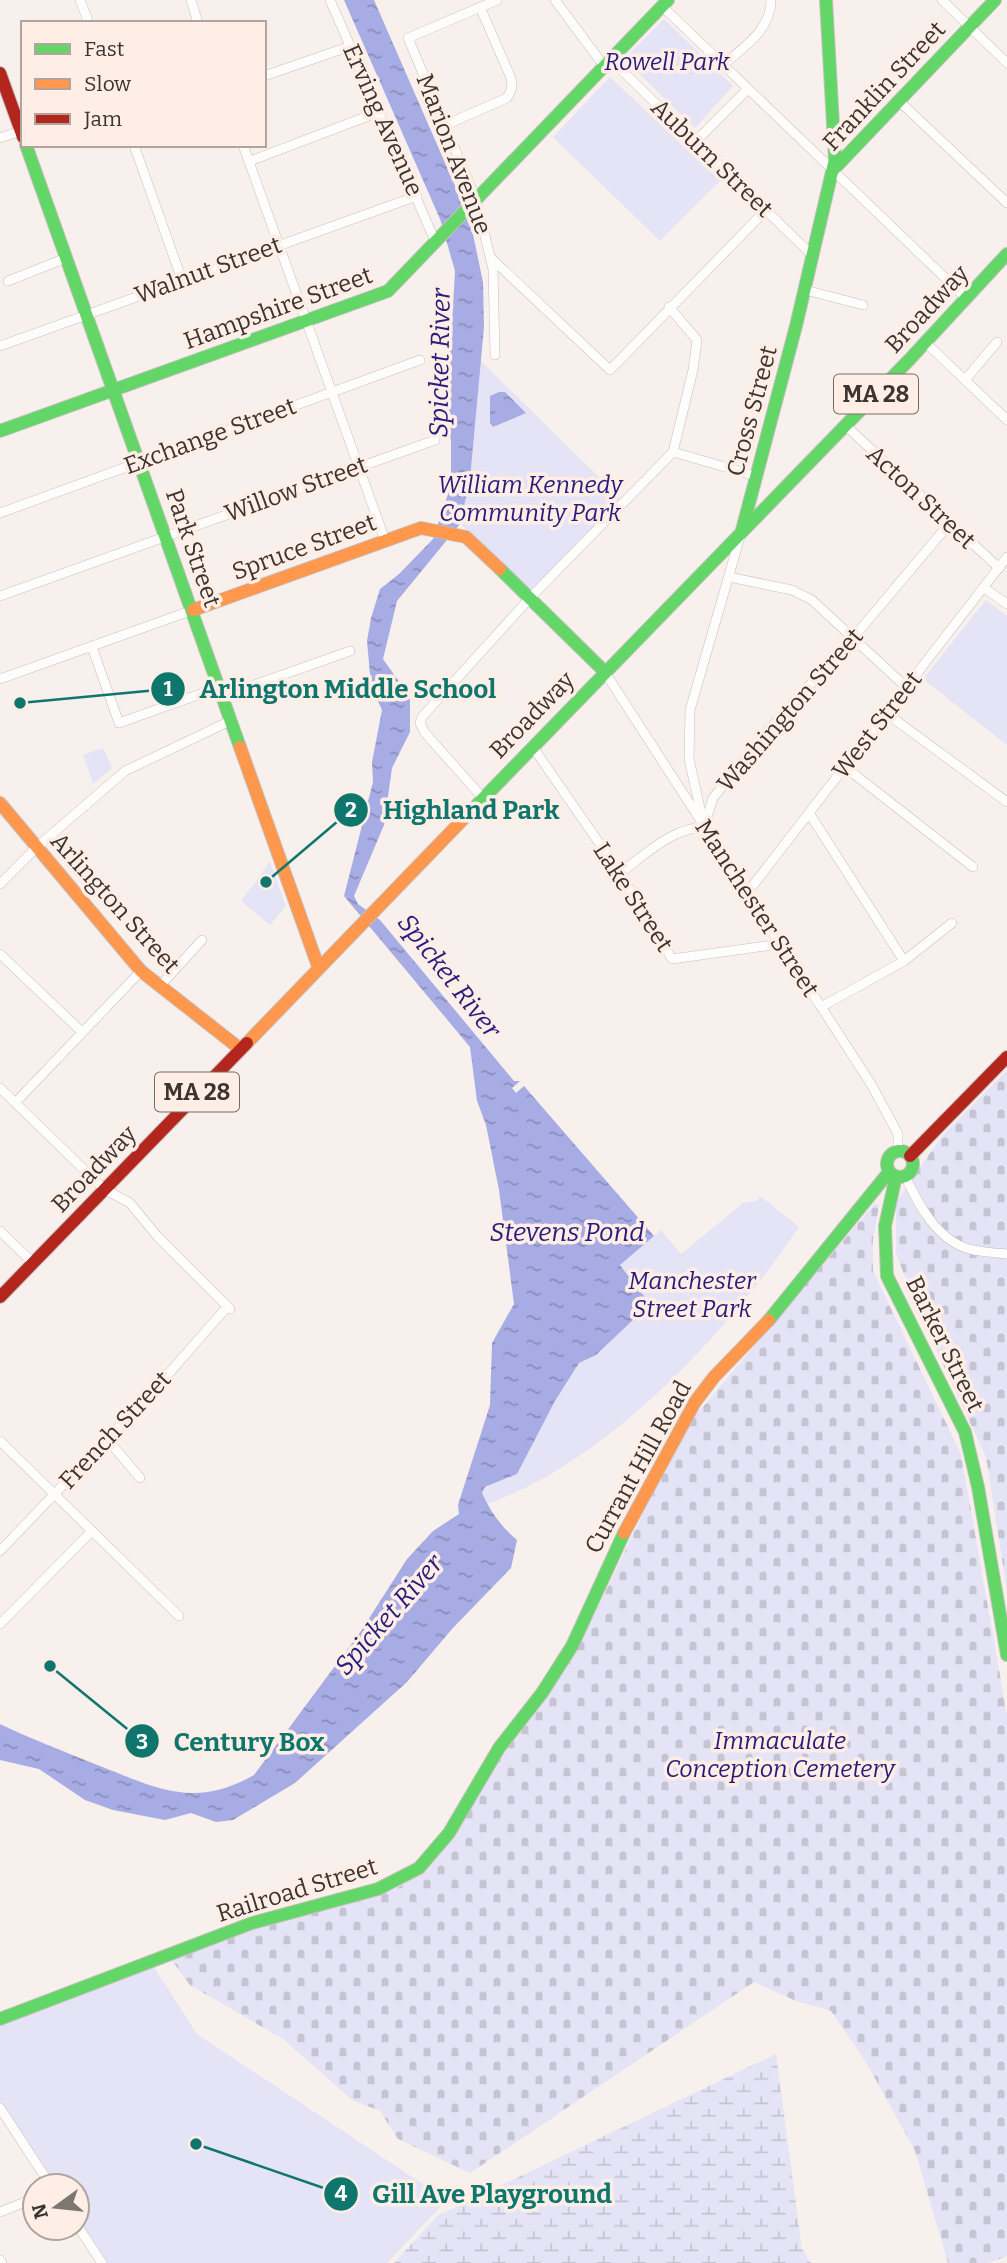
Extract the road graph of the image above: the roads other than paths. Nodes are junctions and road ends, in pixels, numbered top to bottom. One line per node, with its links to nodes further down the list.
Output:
1 (80, 0): 12 (street)
2 (191, 0): 13 (street)
3 (330, 0): 15 (street, Erving Avenue)
4 (497, 0): 11 (street)
5 (555, 0): 16 (street, Auburn Street)
6 (771, 0): 18 (street)
7 (826, 0): 33 (main road, Cross Street)
8 (942, 0): 14 (street)
9 (995, 0): 14 (main road, Franklin Street)
10 (665, 3): 16 (main road, Hampshire Street); 18 (street)
11 (480, 7): 24 (street); 24 (street, Marion Avenue)
12 (88, 21)
13 (197, 21)
14 (969, 26): 17 (street); 22 (main road, Franklin Street)
15 (351, 46): 20 (street); 23 (street, Erving Avenue)
16 (607, 63): 28 (street, Auburn Street); 35 (main road, Hampshire Street)
17 (1007, 63)
18 (723, 65): 21 (street)
19 (0, 73): 25 (main road)
20 (266, 75)
21 (748, 89): 28 (street); 33 (street)
22 (898, 100): 33 (main road, Franklin Street); 36 (street)
23 (379, 113): 32 (street); 34 (street, Erving Avenue)
24 (445, 125): 35 (street, Marion Avenue)
25 (21, 131)
26 (21, 134): 27 (street)
27 (0, 138)
28 (695, 142): 37 (street, Auburn Street)
29 (27, 147): 42 (main road, Park Street)
30 (135, 147): 44 (street)
31 (244, 147): 32 (street)
32 (250, 161): 39 (street)
33 (833, 170): 41 (main road, Cross Street); 47 (street)
34 (416, 196): 38 (street, Erving Avenue); 39 (street, Walnut Street)
35 (473, 202): 38 (main road, Hampshire Street); 43 (street, Marion Avenue)
36 (1007, 203)
37 (766, 210): 41 (street, Auburn Street); 49 (street)
38 (438, 238): 51 (main road, Hampshire Street)
39 (278, 245): 44 (street, Walnut Street); 51 (street)
40 (1007, 254): 47 (main road, Broadway / MA 28)
41 (813, 256): 46 (main road, Cross Street)
42 (66, 258): 45 (street); 50 (main road, Park Street)
43 (492, 259): 49 (street); 55 (street, Marion Avenue)
44 (182, 280): 50 (street, Walnut Street)
45 (8, 281)
46 (805, 290): 48 (street); 67 (main road, Cross Street)
47 (966, 298): 52 (main road, Broadway / MA 28)
48 (863, 305)
49 (669, 307): 64 (street)
50 (87, 314): 54 (street, Walnut Street); 58 (main road, Park Street)
51 (307, 320): 58 (main road, Hampshire Street); 59 (street)
52 (925, 342): 57 (street); 61 (main road, Broadway / MA 28)
53 (997, 342): 57 (street)
54 (0, 346)
55 (495, 355)
56 (420, 360): 59 (street, Exchange Street)
57 (965, 380): 60 (street)
58 (115, 390): 62 (main road, Hampshire Street); 65 (main road, Park Street)
59 (332, 392): 65 (street, Exchange Street); 66 (street)
60 (1007, 420)
61 (845, 425): 69 (street, Acton Street); 70 (main road, Broadway / MA 28)
62 (0, 431)
63 (435, 440): 66 (street, Willow Street)
64 (673, 452): 67 (street); 78 (street)
65 (140, 462): 68 (street, Exchange Street); 71 (main road, Park Street)
66 (358, 467): 71 (street, Willow Street); 72 (street)
67 (756, 476): 70 (main road, Cross Street)
68 (0, 513)
69 (949, 524): 74 (street, Acton Street); 81 (street, Washington Street)
70 (742, 530): 75 (street, Cross Street); 84 (main road, Broadway / MA 28)
71 (166, 535): 77 (street, Willow Street); 80 (main road, Park Street)
72 (385, 540): 78 (main road, Spruce Street); 80 (main road, Spruce Street)
73 (1007, 557): 74 (street, West Street)
74 (999, 568): 76 (street, West Street)
75 (729, 577): 81 (street); 96 (street, Cross Street)
76 (984, 588): 79 (street); 86 (street, West Street)
77 (0, 596)
78 (530, 598): 84 (main road); 92 (street)
79 (1007, 604)
80 (193, 610): 82 (street, Spruce Street); 87 (main road, Park Street)
81 (853, 638): 86 (street); 96 (street, Washington Street)
82 (92, 647): 85 (street, Spruce Street); 87 (street)
83 (350, 651): 87 (street)
84 (604, 671): 90 (main road, Broadway / MA 28); 96 (street, Manchester Street)
85 (1, 677)
86 (906, 687): 88 (street, West Street)
87 (222, 692): 89 (main road, Park Street)
88 (886, 713): 91 (street, West Street); 93 (street)
89 (232, 720): 97 (street); 107 (main road, Park Street)
90 (531, 746): 92 (main road, Broadway / MA 28); 99 (street, Lake Street)
91 (845, 767): 95 (street, West Street); 98 (street)
92 (482, 797): 107 (main road, Broadway / MA 28)
93 (1007, 802)
94 (0, 803): 97 (main road, Arlington Street)
95 (809, 813): 101 (street, West Street); 106 (street)
96 (704, 827): 99 (street); 101 (street, Manchester Street)
97 (37, 847): 100 (street); 108 (main road, Arlington Street)
98 (973, 867)
99 (620, 873): 104 (street, Lake Street)
100 (0, 884)
101 (747, 893): 104 (street, Manchester Street)
102 (952, 923): 106 (street)
103 (202, 940): 109 (street)
104 (780, 944): 110 (street, Manchester Street)
105 (0, 954): 111 (street)
106 (904, 961): 110 (street)
107 (318, 966): 112 (main road, Broadway / MA 28)
108 (141, 971): 109 (main road, Arlington Street); 111 (street)
109 (159, 987): 112 (main road, Arlington Street)
110 (821, 1007): 116 (street, Manchester Street)
111 (82, 1032): 115 (street)
112 (239, 1048): 118 (main road, Broadway / MA 28)
113 (1007, 1057): 116 (main road)
114 (0, 1088): 115 (street)
115 (16, 1102): 118 (street)
116 (904, 1153): 117 (main road); 117 (main road)
117 (897, 1175): 120 (street); 129 (main road, Currant Hill Road); 132 (main road, Barker Street)
118 (104, 1189): 121 (main road, Broadway / MA 28); 123 (street, French Street)
119 (0, 1231): 121 (street)
120 (1007, 1254)
121 (33, 1263): 122 (main road, Broadway / MA 28)
122 (0, 1297)
123 (107, 1439): 125 (street); 126 (street, French Street)
124 (0, 1441): 126 (street)
125 (140, 1478)
126 (56, 1493): 127 (street); 128 (street, French Street)
127 (92, 1531): 130 (street); 131 (street)
128 (0, 1551)
129 (593, 1596): 133 (main road, Railroad Street)
130 (179, 1616)
131 (0, 1624)
132 (1007, 1655)
133 (0, 2019)
134 (0, 2108): 135 (street)
135 (42, 2172)
136 (21, 2204): 137 (street)
137 (0, 2212)
138 (88, 2242): 139 (street)
139 (102, 2263)

